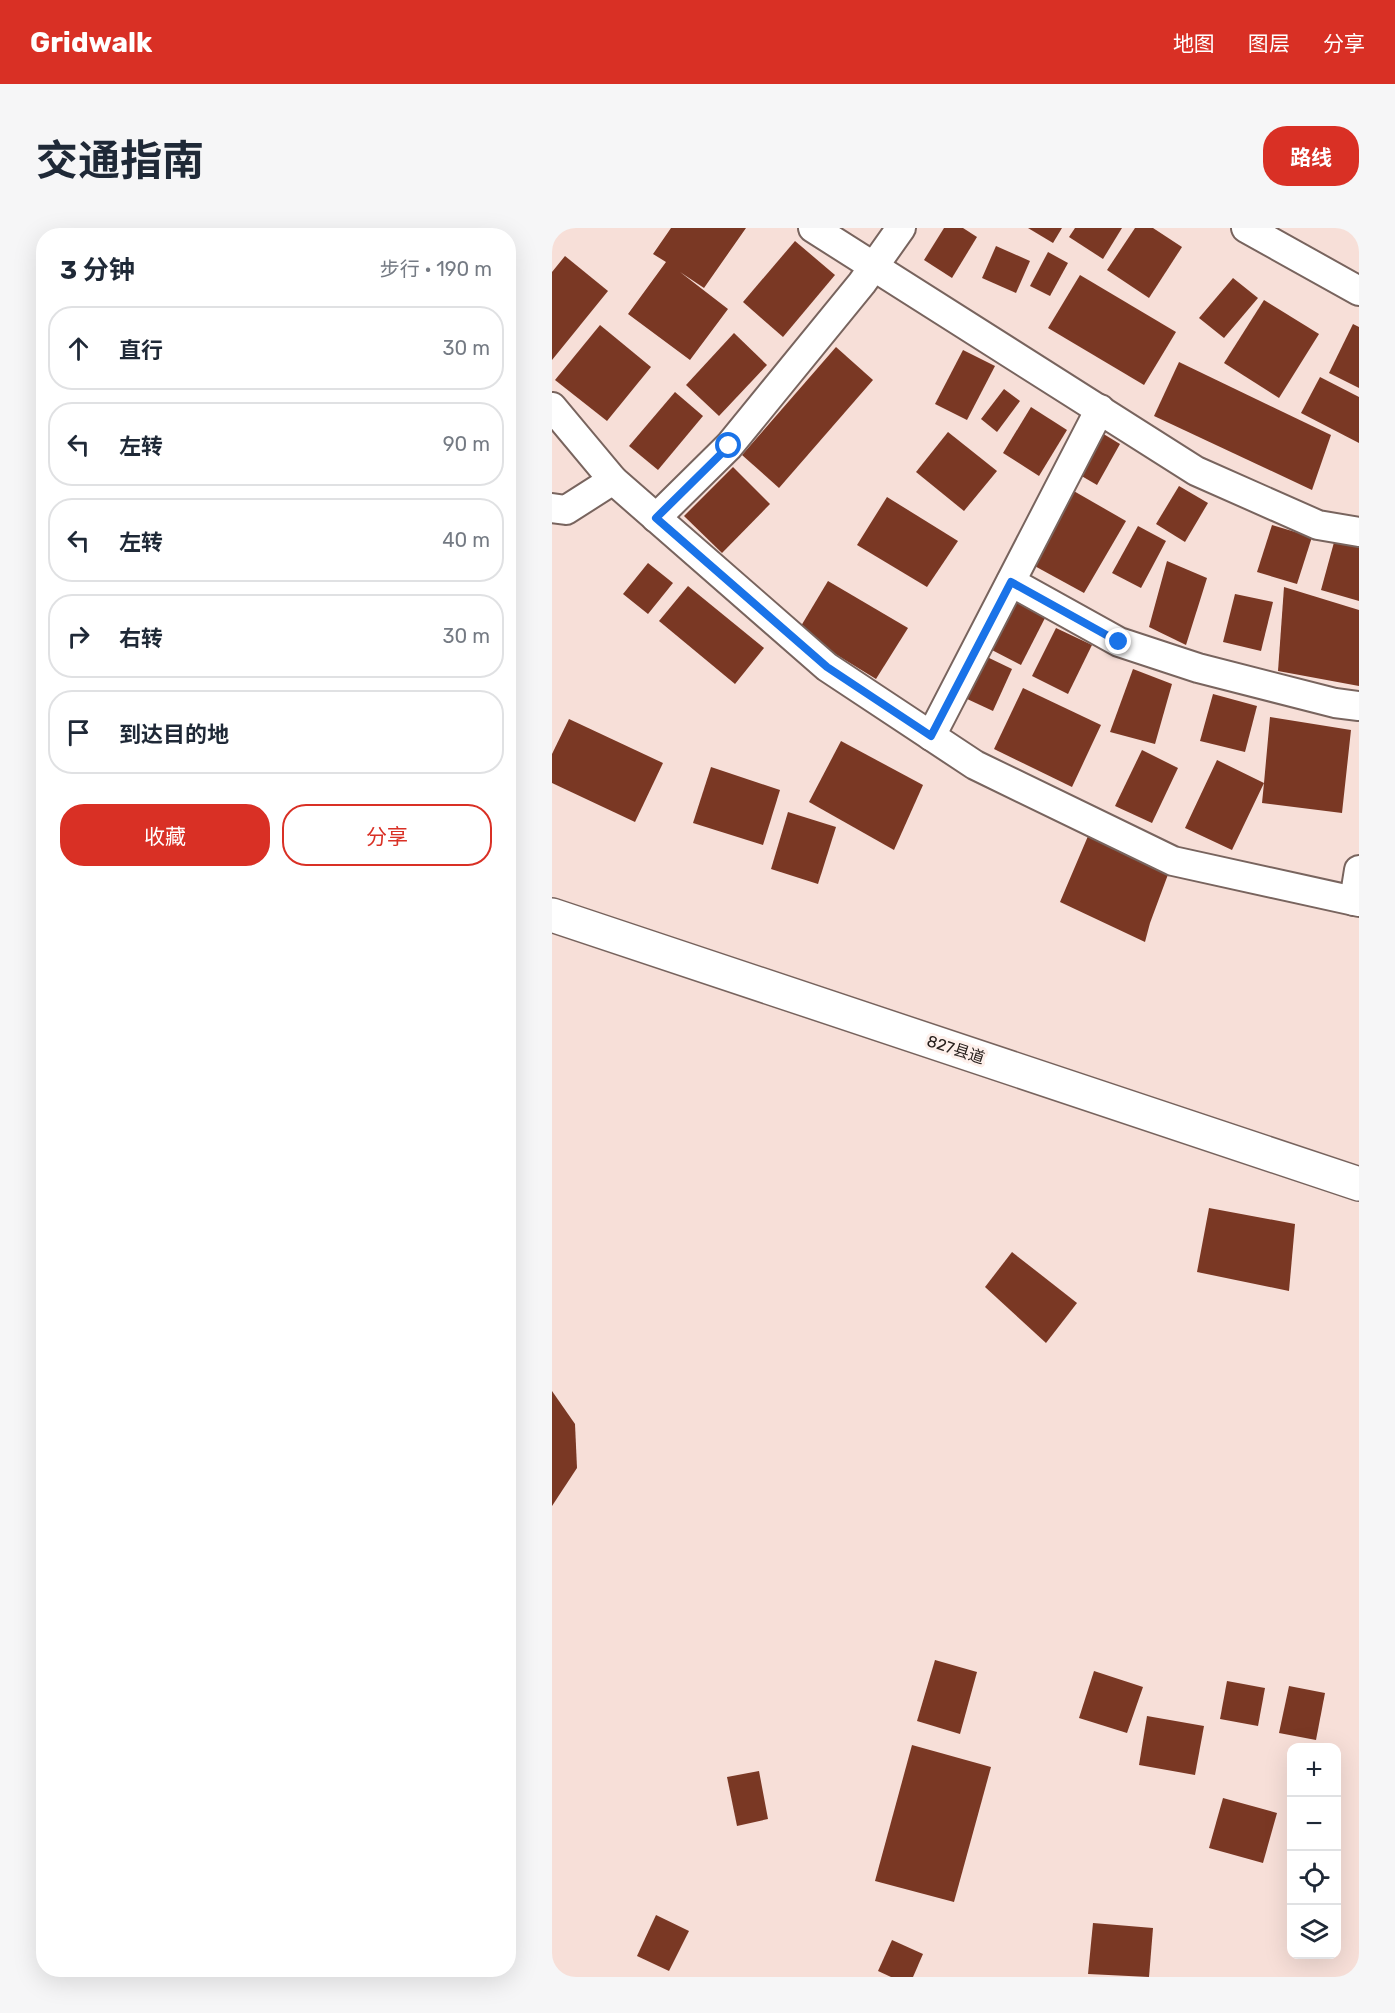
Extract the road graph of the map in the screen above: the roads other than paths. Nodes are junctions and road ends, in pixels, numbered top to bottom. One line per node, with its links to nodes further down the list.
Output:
1 (813, 228): 4 (street)
2 (900, 228): 4 (street)
3 (1246, 228): 5 (street)
4 (874, 265): 7 (street); 10 (street)
5 (1359, 291)
6 (552, 407): 8 (street)
7 (1100, 409): 11 (street); 12 (street)
8 (613, 480): 9 (street); 10 (street)
9 (552, 508)
10 (656, 518): 14 (street)
11 (1359, 532)
12 (1011, 582): 13 (street); 14 (street)
13 (1359, 706)
14 (931, 736): 16 (street)
15 (1359, 870): 16 (street)
16 (1356, 902)
17 (552, 915): 18 (main road, 827县道)
18 (1359, 1184)

